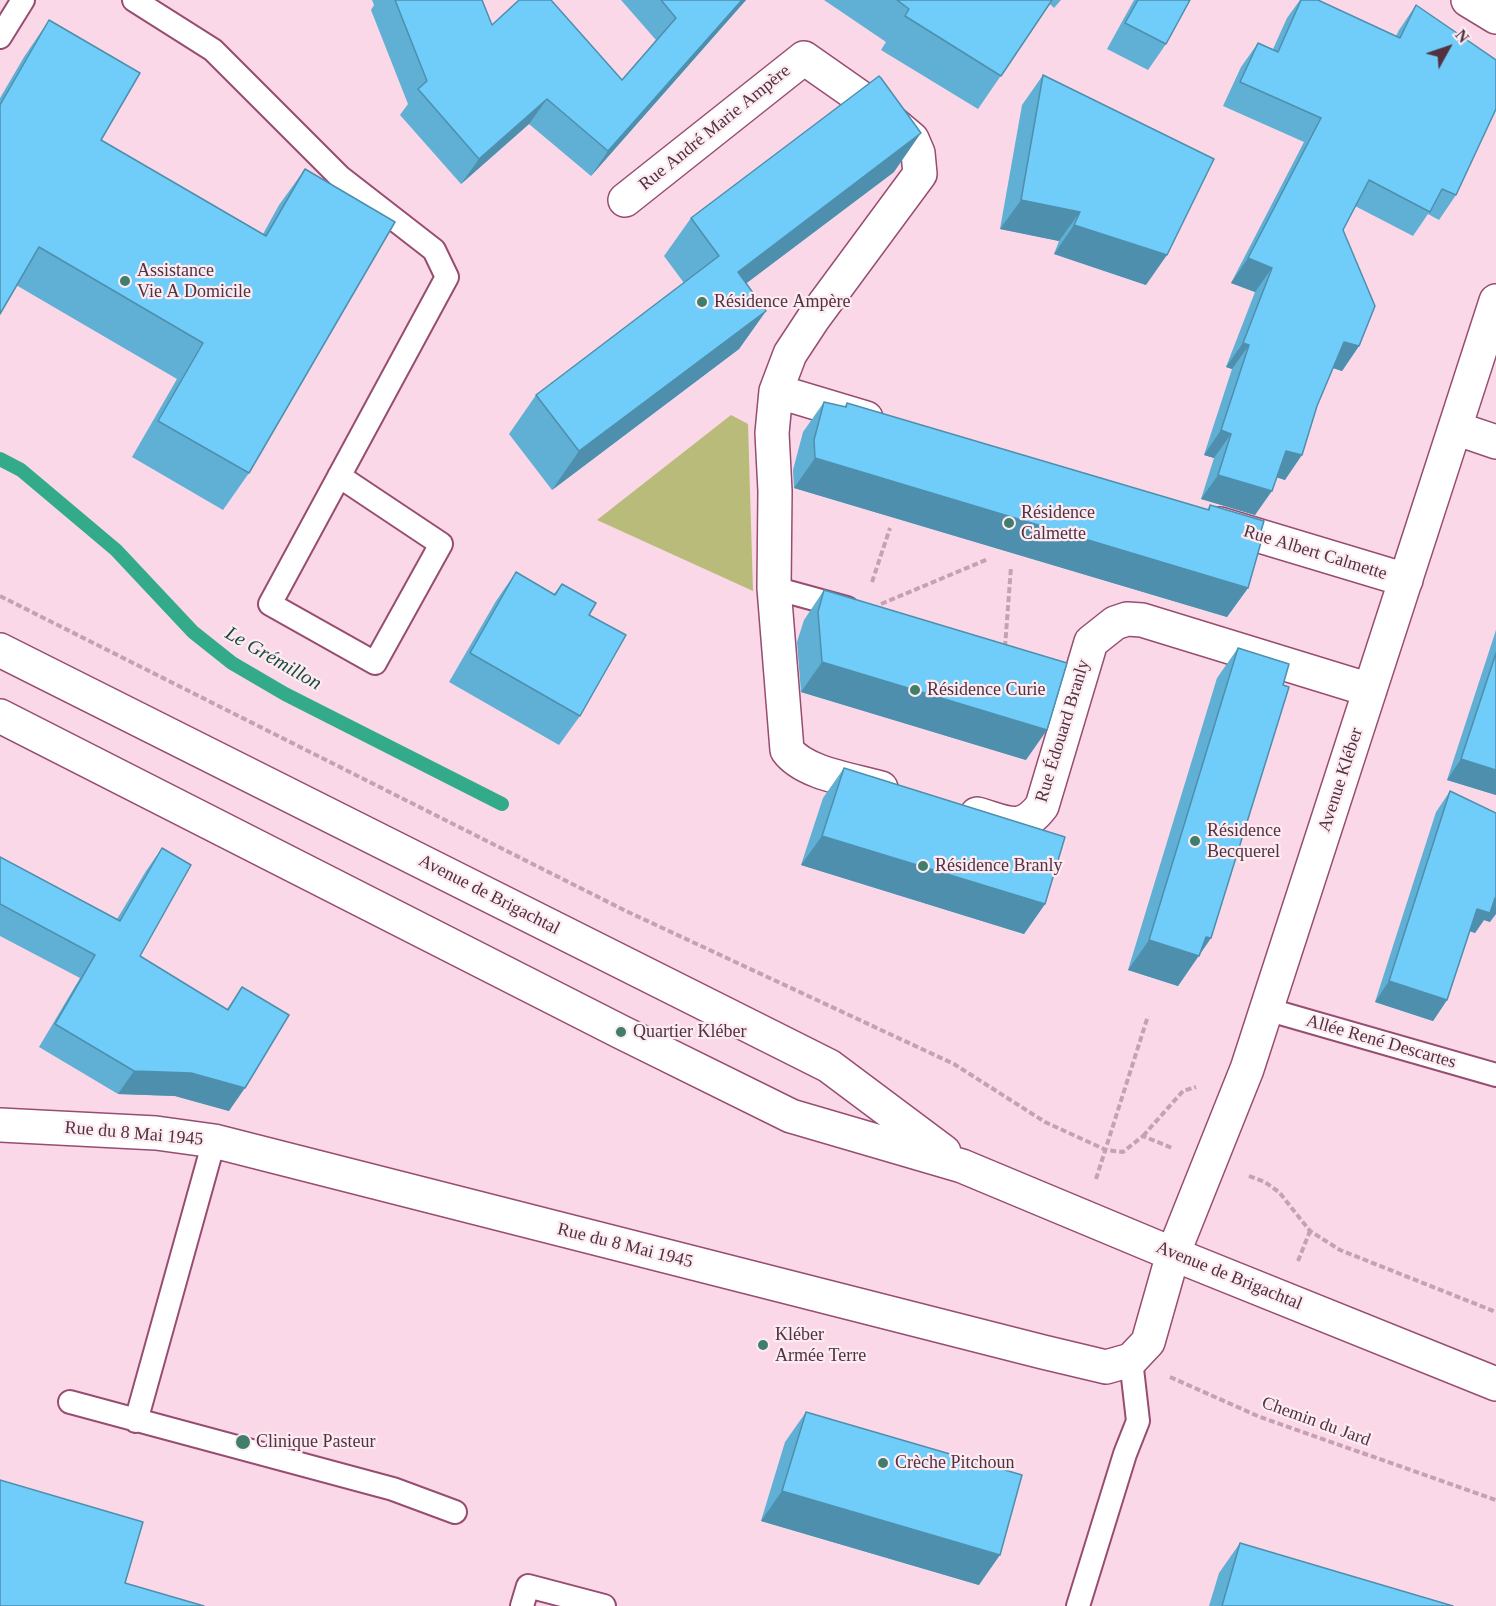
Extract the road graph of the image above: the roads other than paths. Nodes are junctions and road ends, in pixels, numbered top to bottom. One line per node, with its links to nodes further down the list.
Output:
1 (23, 0): 5 (lane)
2 (134, 0): 12 (lane)
3 (1468, 0): 4 (street)
4 (1496, 16)
5 (0, 37)
6 (626, 200): 8 (street, Rue André Marie Ampère)
7 (1496, 301): 10 (street, Avenue Kléber)
8 (776, 391): 9 (street); 15 (street)
9 (890, 425)
10 (1455, 428): 11 (street); 14 (street, Avenue Kléber)
11 (1496, 442)
12 (339, 476): 12 (lane)
13 (1188, 515): 14 (street, Rue Albert Calmette)
14 (1406, 580): 20 (street, Avenue Kléber)
15 (774, 588): 16 (lane); 22 (street)
16 (862, 612)
17 (0, 650): 28 (street, Avenue de Brigachtal)
18 (1005, 655): 19 (lane)
19 (1080, 678): 20 (street, Rue Édouard Branly); 23 (street, Rue Édouard Branly)
20 (1370, 690): 24 (street, Avenue Kléber)
21 (0, 716): 28 (street, Avenue de Brigachtal)
22 (910, 795)
23 (945, 805)
24 (1266, 1009): 25 (lane, Allée René Descartes); 29 (street, Avenue Kléber)
25 (1496, 1075)
26 (0, 1125): 27 (street, Rue du 8 Mai 1945)
27 (214, 1142): 30 (street, Rue du 8 Mai 1945); 33 (lane)
28 (962, 1166): 29 (street, Avenue de Brigachtal)
29 (1173, 1254): 30 (street); 31 (street, Avenue de Brigachtal)
30 (1131, 1360): 37 (lane)
31 (1496, 1384)
32 (70, 1402): 33 (lane)
33 (136, 1421): 34 (lane)
34 (455, 1512)
35 (522, 1606): 36 (lane)
36 (604, 1606)
37 (1078, 1606)

